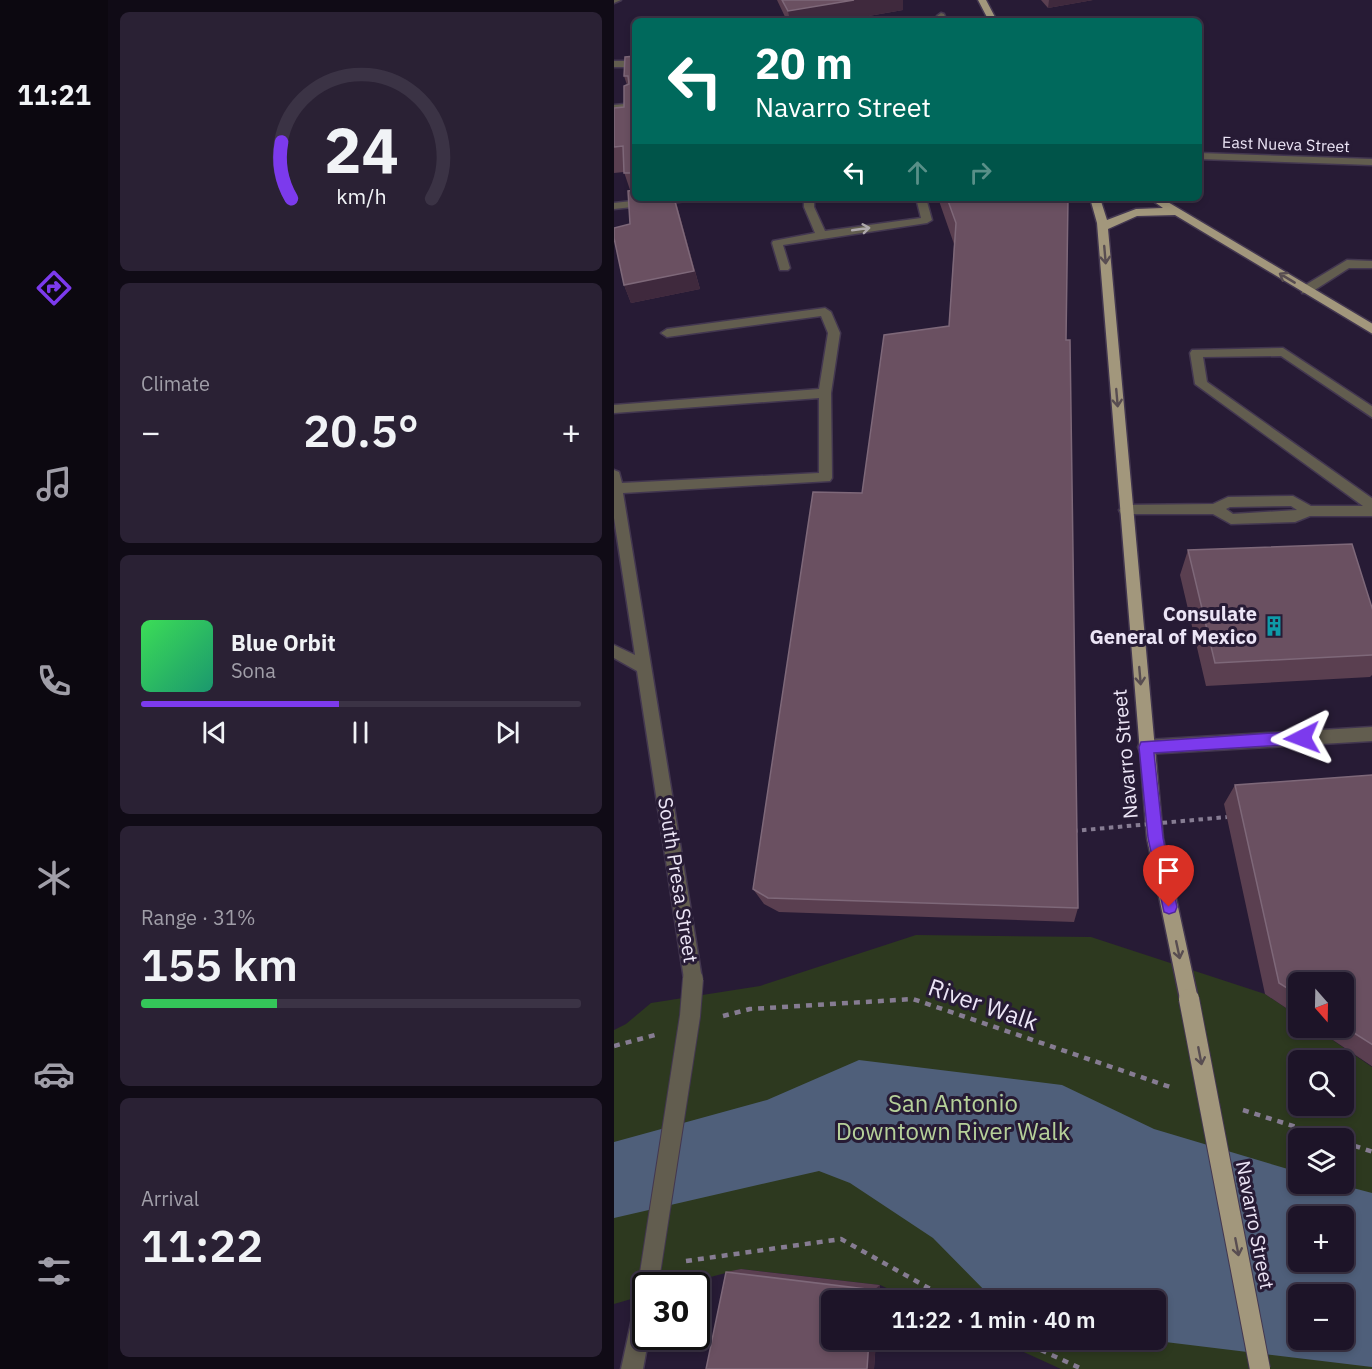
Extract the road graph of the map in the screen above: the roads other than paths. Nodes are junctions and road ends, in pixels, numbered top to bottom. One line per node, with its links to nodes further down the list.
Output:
1 (982, 0): 2 (main road)
2 (992, 18)
3 (614, 64): 4 (street)
4 (632, 64)
5 (632, 106): 6 (street)
6 (614, 108)
7 (1202, 156): 8 (street, East Nueva Street)
8 (1373, 162)
9 (660, 201): 14 (street)
10 (809, 201): 17 (street)
11 (923, 201): 17 (street, one-way to 11)
12 (1096, 201): 16 (main road, Navarro Street)
13 (1159, 201): 15 (main road)
14 (614, 206)
15 (1180, 213): 16 (main road); 20 (main road, one-way to 15)
16 (1102, 228): 28 (main road, Navarro Street, one-way to 28)
17 (821, 235): 19 (street)
18 (1373, 265): 20 (street)
19 (784, 268)
20 (1306, 290): 21 (main road)
21 (1373, 330)
22 (667, 333): 23 (street)
23 (825, 393): 24 (street); 26 (street)
24 (614, 409)
25 (1373, 414): 27 (street)
26 (615, 482): 31 (street, South Presa Street)
27 (1373, 506)
28 (1126, 510): 29 (street); 33 (main road, Navarro Street, one-way to 33)
29 (1373, 511)
30 (614, 651): 31 (street)
31 (645, 668): 34 (street, South Presa Street, bridge)
32 (1373, 734): 33 (street)
33 (1146, 747): 35 (main road, Navarro Street, one-way to 35, bridge)
34 (650, 1272)
35 (1260, 1369)

